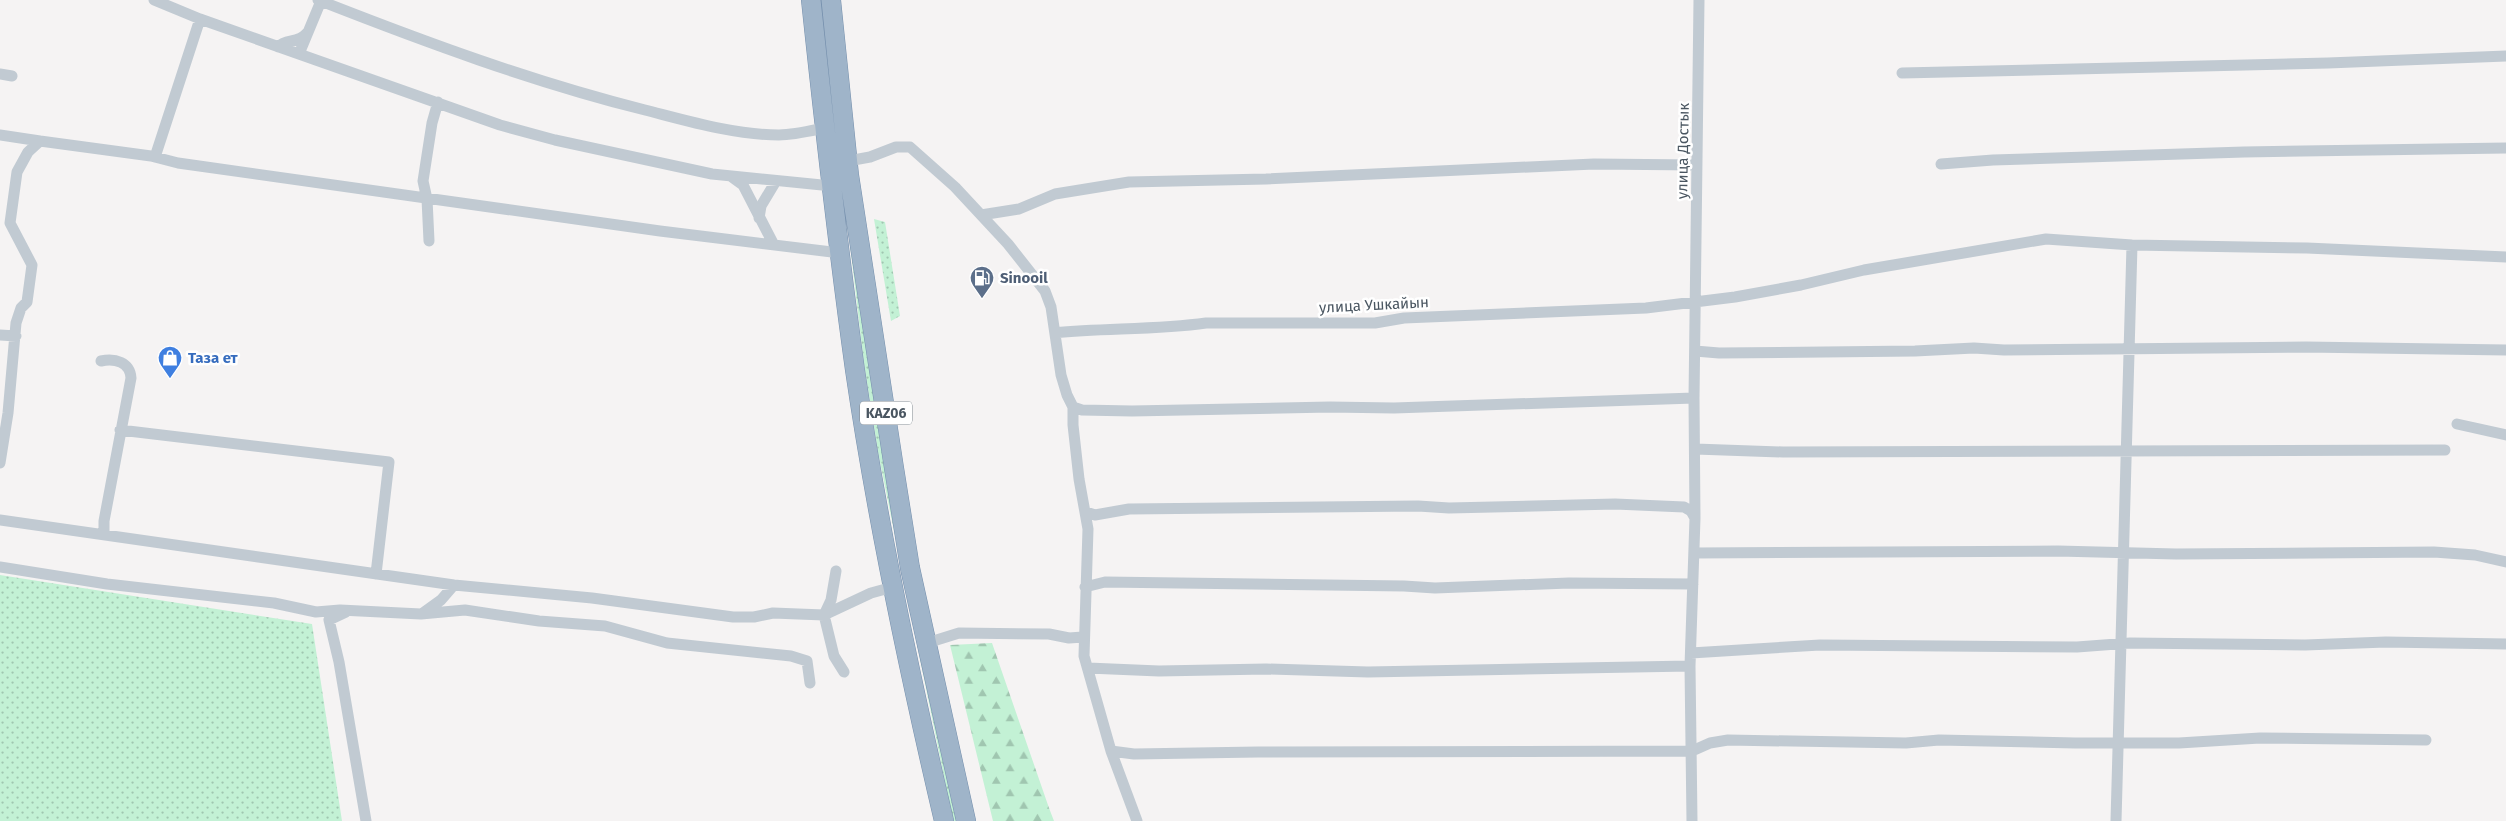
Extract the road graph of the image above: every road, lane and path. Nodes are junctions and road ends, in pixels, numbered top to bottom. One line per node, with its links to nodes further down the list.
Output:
1 (154, 0): 6 (street)
2 (811, 0): 15 (highway, KАZ06)
3 (831, 0): 24 (highway, KАZ06)
4 (1699, 0): 23 (street, улица Достык)
5 (320, 1): 7 (street); 15 (street)
6 (200, 19): 8 (street); 20 (street)
7 (307, 33): 8 (street); 9 (street)
8 (278, 47): 9 (street)
9 (299, 54): 14 (street)
10 (2506, 56): 11 (street)
11 (1902, 73)
12 (0, 74): 13 (street)
13 (12, 76)
14 (438, 102): 25 (street); 27 (street)
15 (824, 128): 24 (highway, KАZ06)
16 (0, 135): 17 (street)
17 (16, 138): 18 (street); 21 (street)
18 (40, 141): 20 (street); 21 (street)
19 (2506, 148): 22 (street)
20 (155, 157): 27 (street)
21 (22, 164): 38 (street)
22 (1941, 164)
23 (1697, 165): 28 (street); 35 (street, улица Достык)
24 (840, 175): 26 (street); 28 (street); 33 (highway, KАZ06); 70 (highway, KАZ06)
25 (730, 176): 26 (street); 29 (street)
26 (776, 181): 29 (street)
27 (427, 199): 30 (street); 31 (street)
28 (981, 215): 36 (street)
29 (759, 218): 31 (street)
30 (429, 242)
31 (774, 245): 33 (street)
32 (2132, 245): 34 (street, улица Ушкайын); 35 (street, улица Ушкайын); 39 (street)
33 (840, 253): 64 (highway, KАZ06)
34 (2506, 257)
35 (1695, 302): 36 (street, улица Ушкайын); 41 (street, улица Достык)
36 (1055, 333): 44 (street)
37 (0, 335): 38 (street)
38 (16, 336): 51 (street)
39 (2131, 348): 40 (street); 41 (street); 49 (street)
40 (2506, 350)
41 (1695, 352): 43 (street, улица Достык)
42 (101, 361): 46 (street)
43 (1694, 398): 44 (street); 48 (street, улица Достык)
44 (1073, 407): 52 (street)
45 (2457, 424): 47 (street)
46 (120, 430): 55 (street); 61 (street)
47 (2506, 435)
48 (1695, 449): 49 (street); 53 (street, улица Достык)
49 (2127, 449): 50 (street); 56 (street)
50 (2445, 450)
51 (0, 463)
52 (1086, 512): 53 (street); 65 (street)
53 (1696, 518): 57 (street, улица Достык)
54 (0, 520): 55 (street)
55 (104, 534): 61 (street)
56 (2124, 552): 57 (street); 58 (street); 71 (street)
57 (1695, 553): 62 (street, улица Достык)
58 (2506, 562)
59 (0, 566): 66 (street)
60 (836, 571): 68 (street)
61 (376, 574): 63 (street)
62 (1693, 584): 65 (street); 73 (street, улица Достык)
63 (454, 586): 67 (street); 68 (street)
64 (893, 587): 68 (street); 83 (highway, KАZ06)
65 (1085, 587): 69 (street)
66 (348, 610): 67 (street); 82 (street)
67 (421, 614): 77 (street)
68 (824, 615): 76 (street)
69 (1083, 637): 70 (street); 75 (street)
70 (927, 643): 84 (highway, KАZ06)
71 (2120, 644): 72 (street); 73 (street); 79 (street)
72 (2506, 644)
73 (1691, 653): 74 (street, улица Достык)
74 (1690, 666): 75 (street); 81 (street, улица Достык)
75 (1088, 668): 80 (street)
76 (844, 672)
77 (810, 683)
78 (2426, 740): 79 (street)
79 (2118, 743): 81 (street); 87 (street)
80 (1111, 751): 81 (street); 85 (street)
81 (1692, 752): 86 (street, улица Достык)
82 (366, 821)
83 (944, 821)
84 (966, 821)
85 (1137, 821)
86 (1692, 821)
87 (2116, 821)

